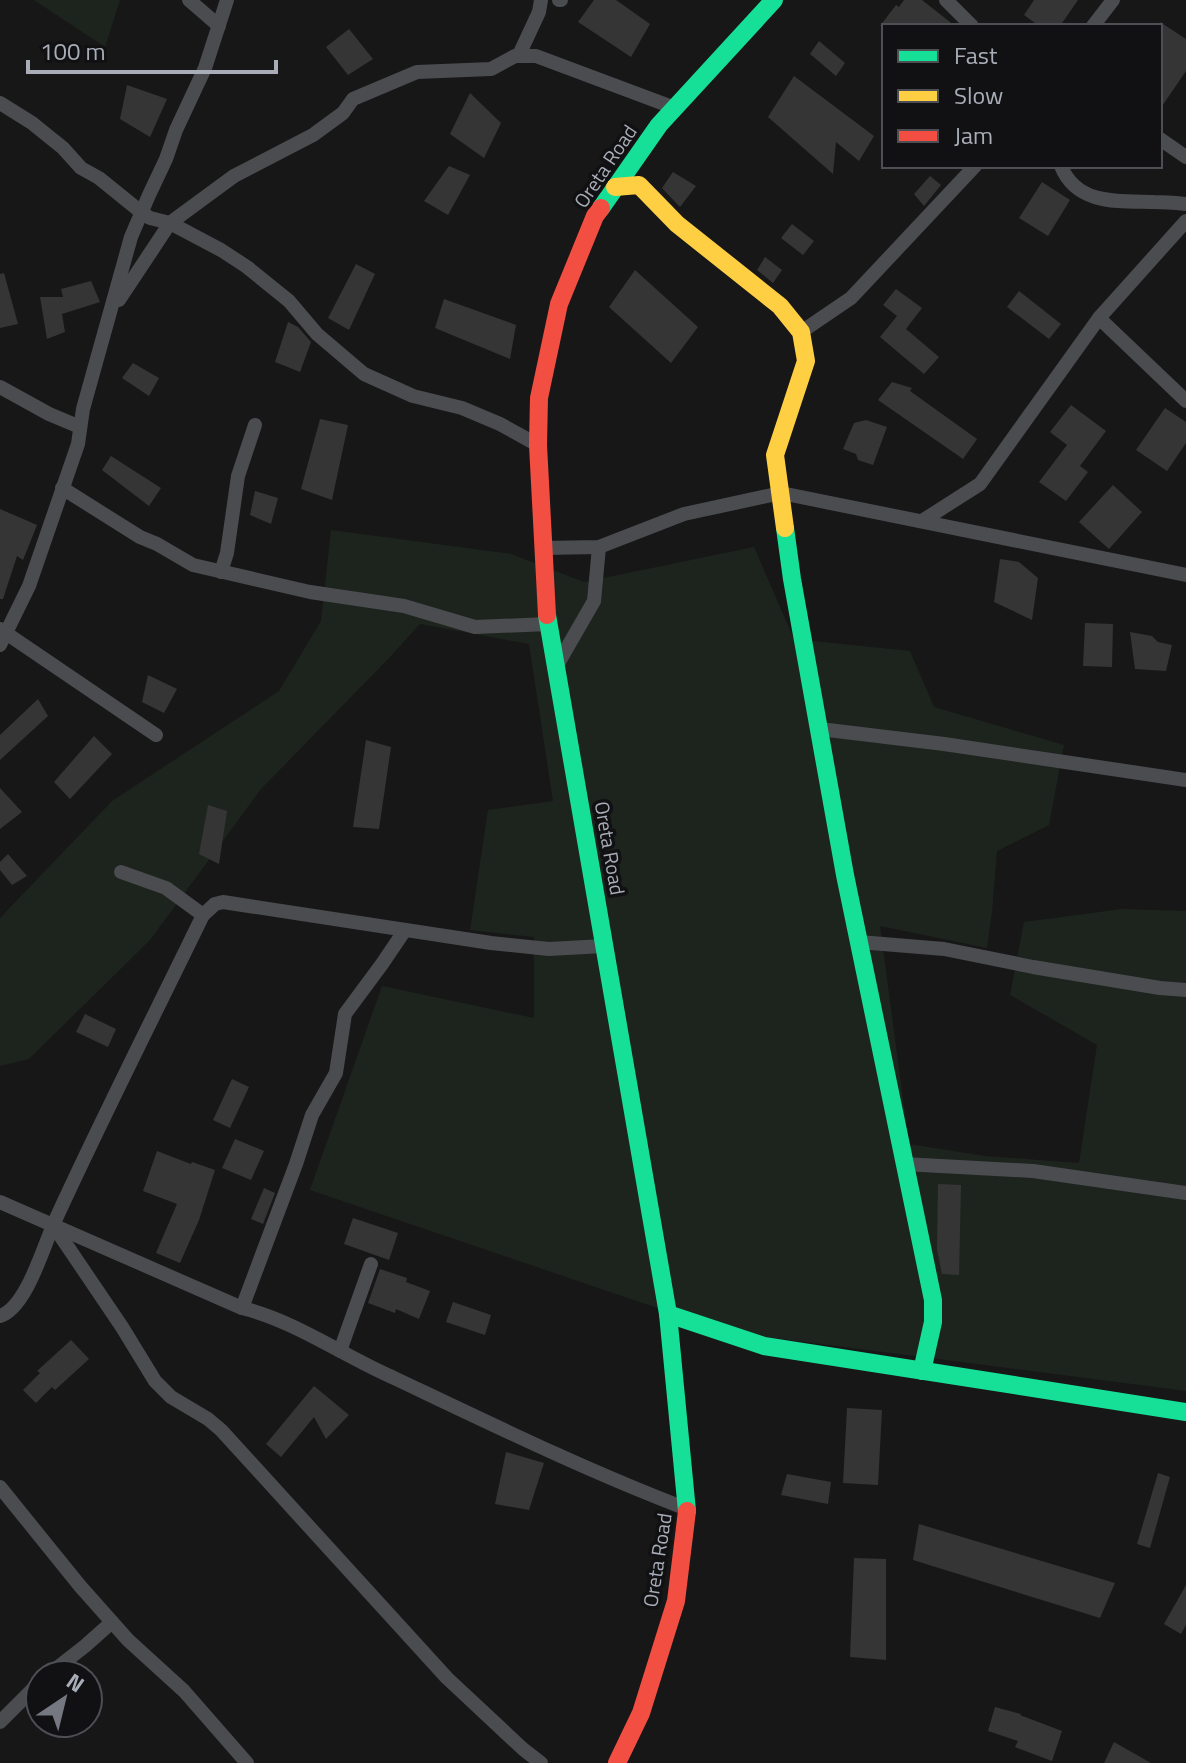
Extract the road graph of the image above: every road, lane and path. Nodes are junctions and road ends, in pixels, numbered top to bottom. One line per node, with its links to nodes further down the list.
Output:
1 (189, 0): 9 (street)
2 (227, 0): 9 (street)
3 (541, 0): 10 (street)
4 (774, 0): 12 (street, Oreta Road)
5 (946, 0): 7 (street)
6 (1113, 0): 8 (street)
7 (970, 24)
8 (1095, 24)
9 (219, 26): 19 (street)
10 (519, 55): 12 (street); 21 (street)
11 (0, 103): 19 (street)
12 (675, 108): 17 (street, Oreta Road)
13 (1162, 140): 14 (street)
14 (1186, 157)
15 (973, 168): 24 (street)
16 (1062, 168): 18 (street)
17 (615, 187): 24 (street); 29 (street, Oreta Road)
18 (1186, 204)
19 (141, 212): 21 (street); 22 (street)
20 (1186, 221): 23 (street)
21 (170, 223): 22 (street); 29 (street)
22 (111, 312): 28 (street)
23 (1099, 318): 26 (street); 32 (street)
24 (801, 332): 31 (street)
25 (0, 387): 28 (street)
26 (1186, 401)
27 (255, 425): 35 (street)
28 (80, 427): 30 (street)
29 (538, 445): 34 (street, Oreta Road)
30 (62, 488): 35 (street); 38 (street)
31 (781, 493): 32 (street); 33 (street); 40 (street)
32 (922, 521): 36 (street)
33 (599, 547): 34 (street); 39 (street)
34 (543, 548): 37 (street, Oreta Road)
35 (221, 572): 37 (street)
36 (1186, 575)
37 (548, 624): 39 (street, Oreta Road)
38 (2, 636): 41 (street)
39 (556, 667): 47 (street, Oreta Road)
40 (820, 729): 42 (street); 46 (street)
41 (156, 735)
42 (1186, 780)
43 (121, 872): 44 (street)
44 (203, 915): 45 (street); 52 (street)
45 (405, 930): 47 (street); 54 (street)
46 (859, 942): 48 (street); 49 (street)
47 (604, 946): 55 (street, Oreta Road)
48 (1186, 990)
49 (904, 1164): 50 (street); 58 (street)
50 (1186, 1193)
51 (0, 1202): 52 (street)
52 (53, 1225): 54 (street); 56 (street); 67 (street)
53 (371, 1264): 57 (street)
54 (242, 1308): 57 (street)
55 (668, 1314): 58 (street); 61 (street, Oreta Road)
56 (0, 1316)
57 (340, 1351): 61 (street)
58 (922, 1371): 59 (street)
59 (1186, 1412)
60 (0, 1487): 62 (street)
61 (687, 1509): 68 (street, Oreta Road)
62 (112, 1622): 63 (street); 66 (street)
63 (68, 1659)
64 (24, 1698): 65 (street)
65 (0, 1722)
66 (247, 1763)
67 (541, 1763)
68 (617, 1763)

